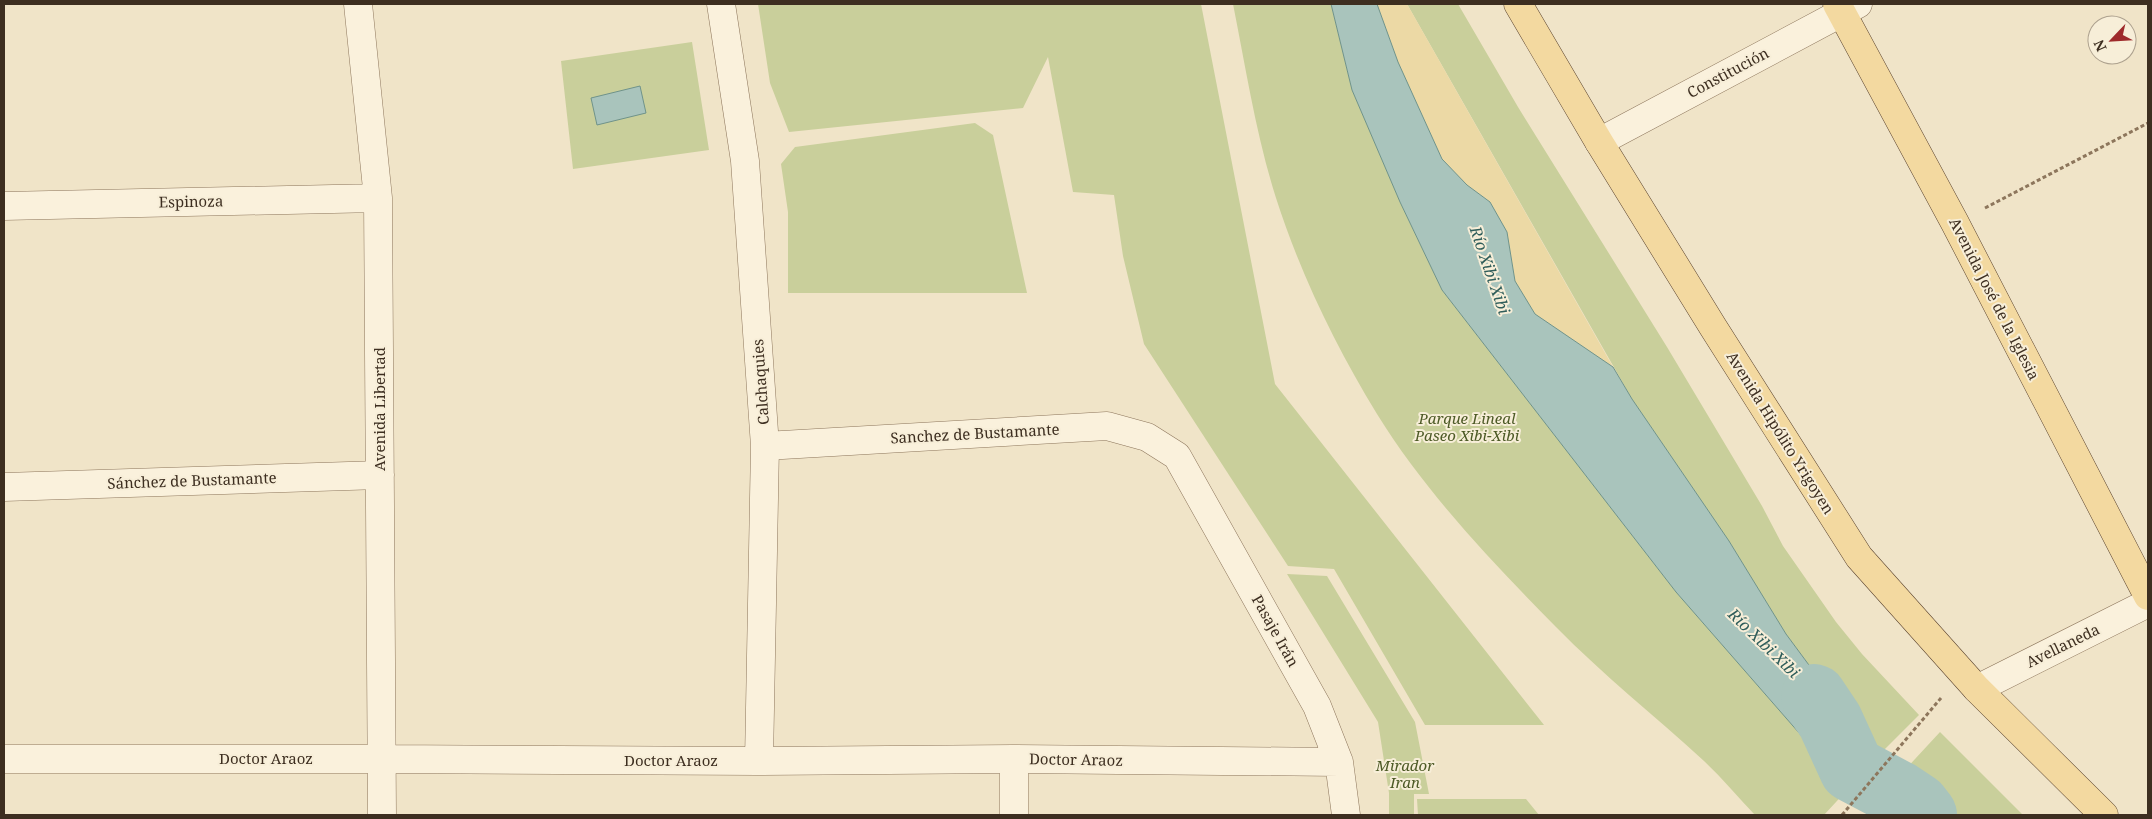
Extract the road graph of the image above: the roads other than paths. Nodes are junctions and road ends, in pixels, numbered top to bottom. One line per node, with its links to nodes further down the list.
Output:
1 (358, 4): 6 (street, Avenida Libertad)
2 (721, 4): 8 (street, Calchaquies)
3 (1518, 4): 5 (main road, Avenida Hipólito Yrigoyen)
4 (1846, 7): 5 (street, Constitución); 12 (main road, Avenida José de la Iglesia)
5 (1599, 142): 14 (main road, Avenida Hipólito Yrigoyen)
6 (378, 198): 7 (street, Espinoza); 10 (street, Avenida Libertad)
7 (4, 206)
8 (765, 446): 9 (street, Sanchez de Bustamante); 18 (street, Calchaquies)
9 (1177, 456): 19 (street, Pasaje Irán)
10 (380, 475): 11 (street, Sánchez de Bustamante); 16 (street, Avenida Libertad)
11 (4, 487)
12 (2148, 596)
13 (2148, 603): 14 (street, Avellaneda)
14 (1977, 689): 23 (main road, Avenida Hipólito Yrigoyen)
15 (4, 759): 16 (street, Doctor Araoz)
16 (382, 759): 18 (street, Doctor Araoz); 20 (street, Avenida Libertad)
17 (1014, 759): 18 (street, Doctor Araoz); 19 (street, Doctor Araoz); 21 (street)
18 (759, 762)
19 (1339, 762): 22 (street, Pasaje Irán)
20 (382, 815)
21 (1014, 815)
22 (1346, 815)
23 (2104, 815)

